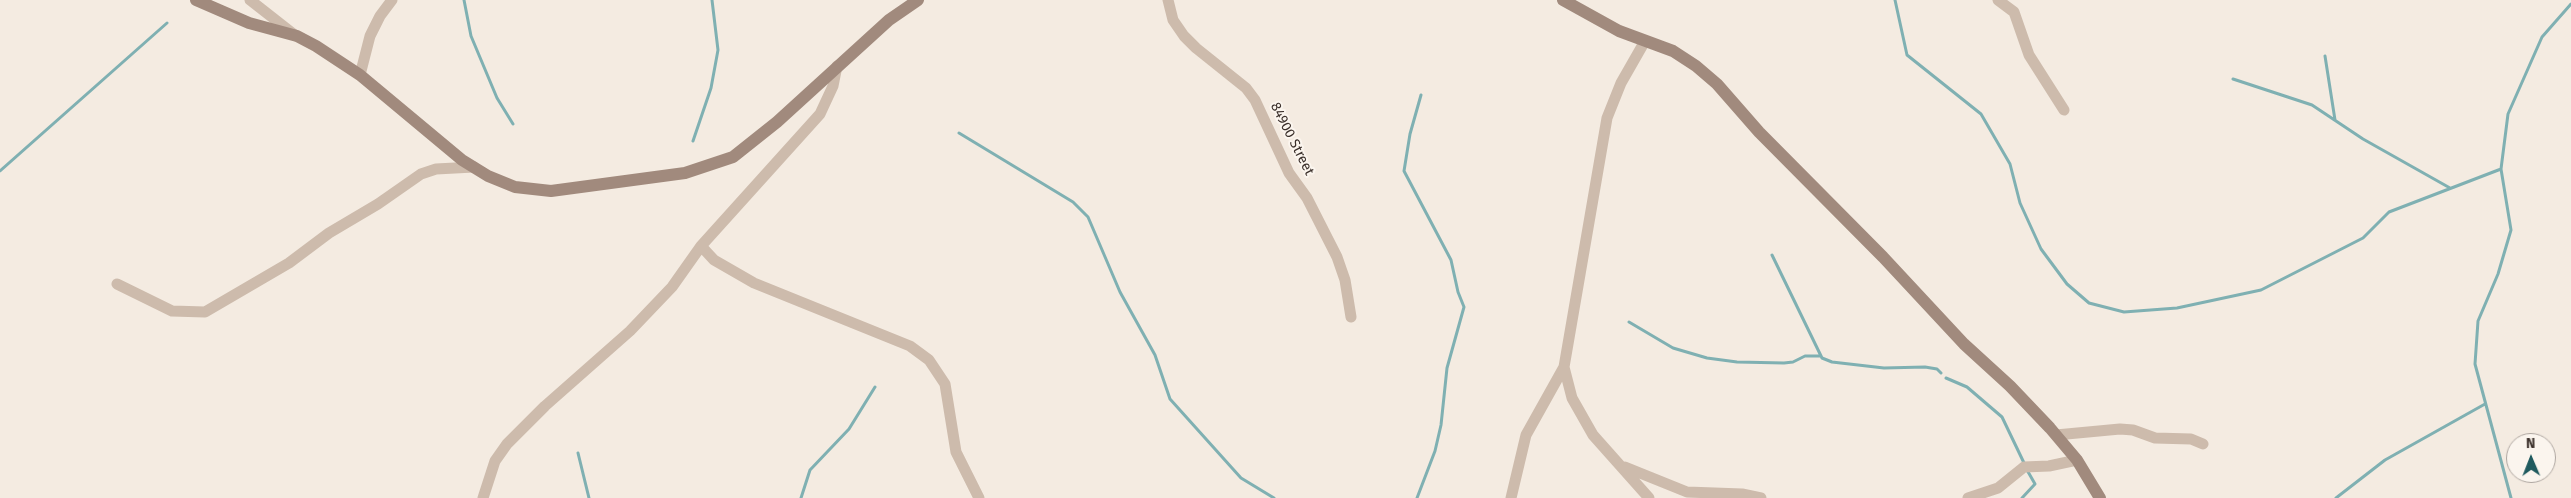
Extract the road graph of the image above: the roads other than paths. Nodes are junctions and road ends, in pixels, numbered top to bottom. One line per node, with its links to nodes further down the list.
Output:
1 (196, 0): 8 (street)
2 (250, 0): 8 (street)
3 (392, 0): 11 (street)
4 (918, 0): 10 (street)
5 (1168, 0): 16 (street, 84900 Street)
6 (1563, 0): 9 (street)
7 (1998, 0): 12 (street)
8 (297, 36): 11 (street)
9 (1645, 41): 17 (street); 18 (street)
10 (837, 66): 13 (street); 14 (street)
11 (360, 75): 13 (street)
12 (2064, 110)
13 (474, 167): 15 (street)
14 (701, 246): 22 (street); 23 (street)
15 (117, 284)
16 (1351, 317)
17 (1564, 367): 21 (street); 24 (street)
18 (2056, 435): 19 (street); 20 (street)
19 (2203, 444)
20 (2077, 460): 27 (street); 28 (street)
21 (1619, 464): 25 (street); 26 (street)
22 (483, 498)
23 (979, 498)
24 (1511, 498)
25 (1649, 498)
26 (1761, 498)
27 (1968, 498)
28 (2100, 498)

